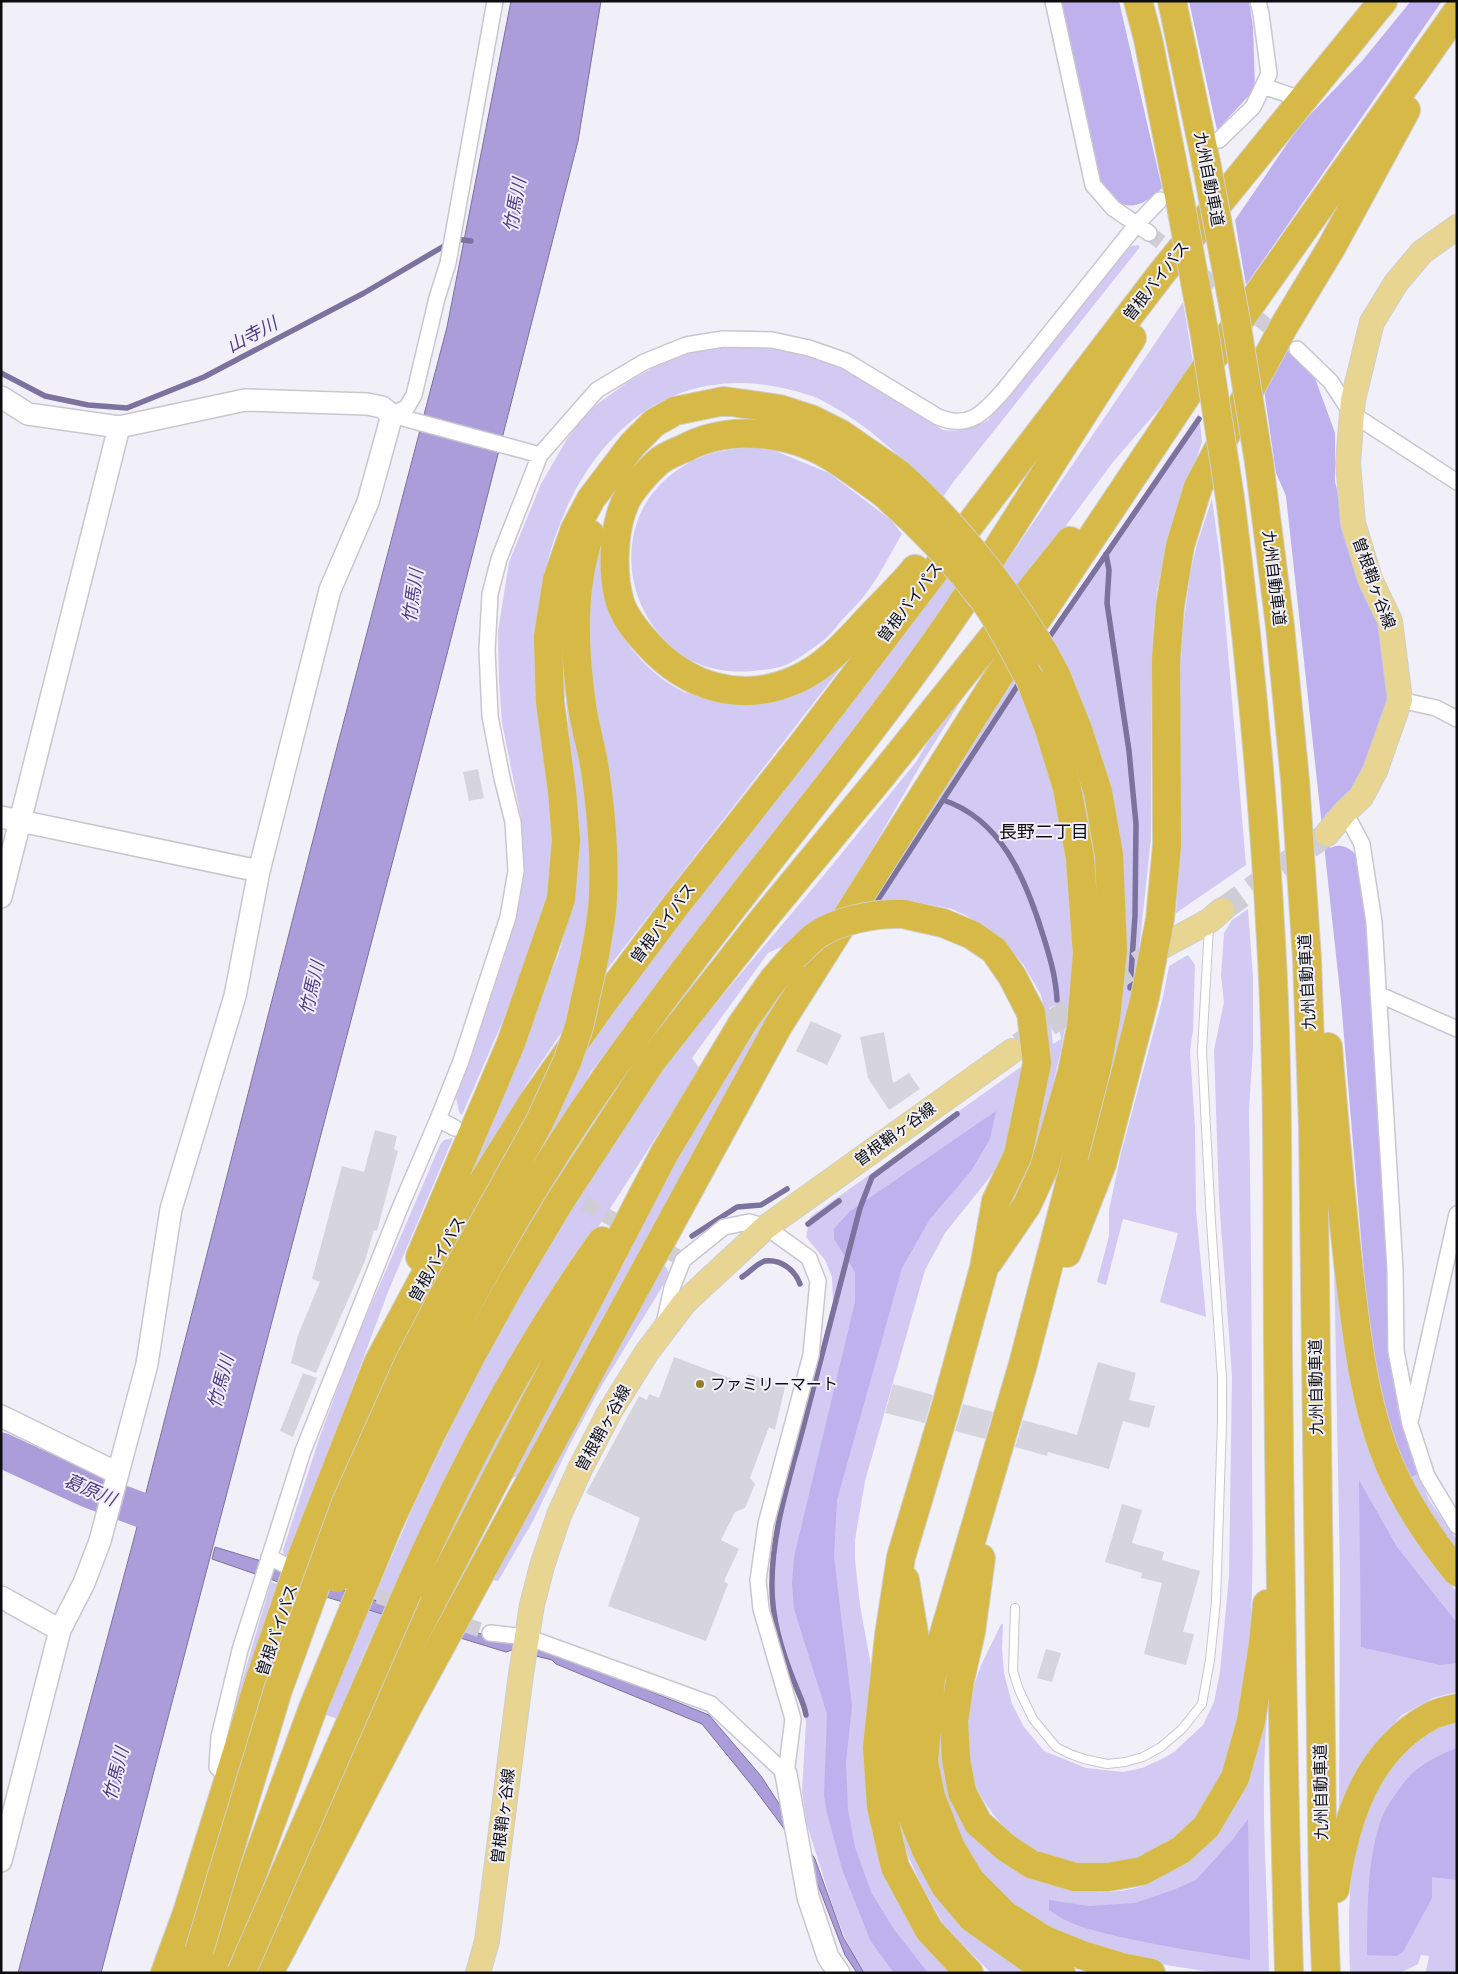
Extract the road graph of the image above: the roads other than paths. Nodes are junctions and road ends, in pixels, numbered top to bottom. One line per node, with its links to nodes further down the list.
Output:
1 (495, 1): 20 (street)
2 (1053, 1): 14 (street)
3 (1138, 1): 12 (highway, 九州自動車道)
4 (1172, 1): 28 (highway, 九州自動車道, bridge)
5 (1258, 1): 9 (street)
6 (1383, 1): 10 (highway, 曽根バイパス)
7 (1457, 12): 17 (highway)
8 (1457, 20): 47 (highway, bridge)
9 (1263, 86): 10 (street); 11 (street)
10 (1304, 100): 15 (highway, 曽根バイパス); 68 (highway, bridge)
11 (1219, 140)
12 (1170, 200): 14 (street); 50 (highway, 九州自動車道, bridge)
13 (1457, 226): 19 (main road, 曽根鞘ヶ谷線)
14 (1143, 228): 22 (street)
15 (1161, 274): 25 (highway); 46 (highway, 曽根バイパス)
16 (1297, 350): 19 (street)
17 (1191, 389): 70 (highway, bridge); 73 (highway)
18 (1, 396): 21 (street)
19 (1351, 414): 24 (street); 26 (main road, 曽根鞘ヶ谷線)
20 (392, 415): 21 (street); 22 (street); 32 (street)
21 (119, 427): 30 (street)
22 (540, 455): 39 (street)
23 (608, 478): 25 (highway); 46 (highway); 68 (highway, bridge)
24 (1457, 482)
25 (890, 483): 44 (highway, bridge); 47 (highway, bridge)
26 (1400, 700): 27 (street); 29 (main road, 曽根鞘ヶ谷線)
27 (1457, 719)
28 (1295, 780): 57 (highway); 67 (highway, 九州自動車道)
29 (1345, 812): 31 (main road, 曽根鞘ヶ谷線); 36 (street)
30 (10, 819): 32 (street); 33 (street)
31 (1327, 834)
32 (259, 871): 52 (street)
33 (1, 897)
34 (1215, 915): 35 (main road); 59 (lane)
35 (1163, 946)
36 (1378, 994): 37 (street); 49 (street)
37 (1457, 1029)
38 (1012, 1051): 43 (main road, 曽根鞘ヶ谷線)
39 (438, 1119): 40 (street); 54 (street)
40 (455, 1128)
41 (664, 1154): 44 (highway, bridge); 71 (highway, bridge); 72 (highway)
42 (1457, 1214): 49 (street)
43 (766, 1228): 45 (main road, 曽根鞘ヶ谷線); 45 (street); 64 (street)
44 (984, 1268): 55 (highway)
45 (662, 1332): 62 (main road, 曽根鞘ヶ谷線)
46 (378, 1363): 65 (highway, 曽根バイパス)
47 (1023, 1364): 51 (highway)
48 (1, 1416): 52 (street)
49 (1410, 1424): 53 (street)
50 (1280, 1462): 51 (highway); 79 (highway, 九州自動車道)
51 (993, 1470): 78 (highway)
52 (117, 1473): 60 (street)
53 (1457, 1526)
54 (269, 1557): 56 (street); 65 (street)
55 (901, 1557): 76 (highway); 77 (highway)
56 (288, 1566)
57 (1457, 1572)
58 (1, 1597): 60 (street)
59 (1015, 1608)
60 (60, 1630): 66 (street)
61 (490, 1633): 62 (street)
62 (526, 1640): 64 (street); 74 (main road, 曽根鞘ヶ谷線)
63 (1457, 1708): 67 (highway)
64 (786, 1774): 75 (street)
65 (228, 1779): 69 (highway, 曽根バイパス)
66 (3, 1852)
67 (1328, 1900): 80 (highway, 九州自動車道); 81 (highway)
68 (195, 1962)
69 (166, 1973)
70 (216, 1973)
71 (241, 1973)
72 (264, 1973)
73 (269, 1973)
74 (478, 1973)
75 (839, 1973)
76 (969, 1973)
77 (1061, 1973)
78 (1151, 1973)
79 (1288, 1973)
80 (1326, 1973)
81 (1333, 1973)

